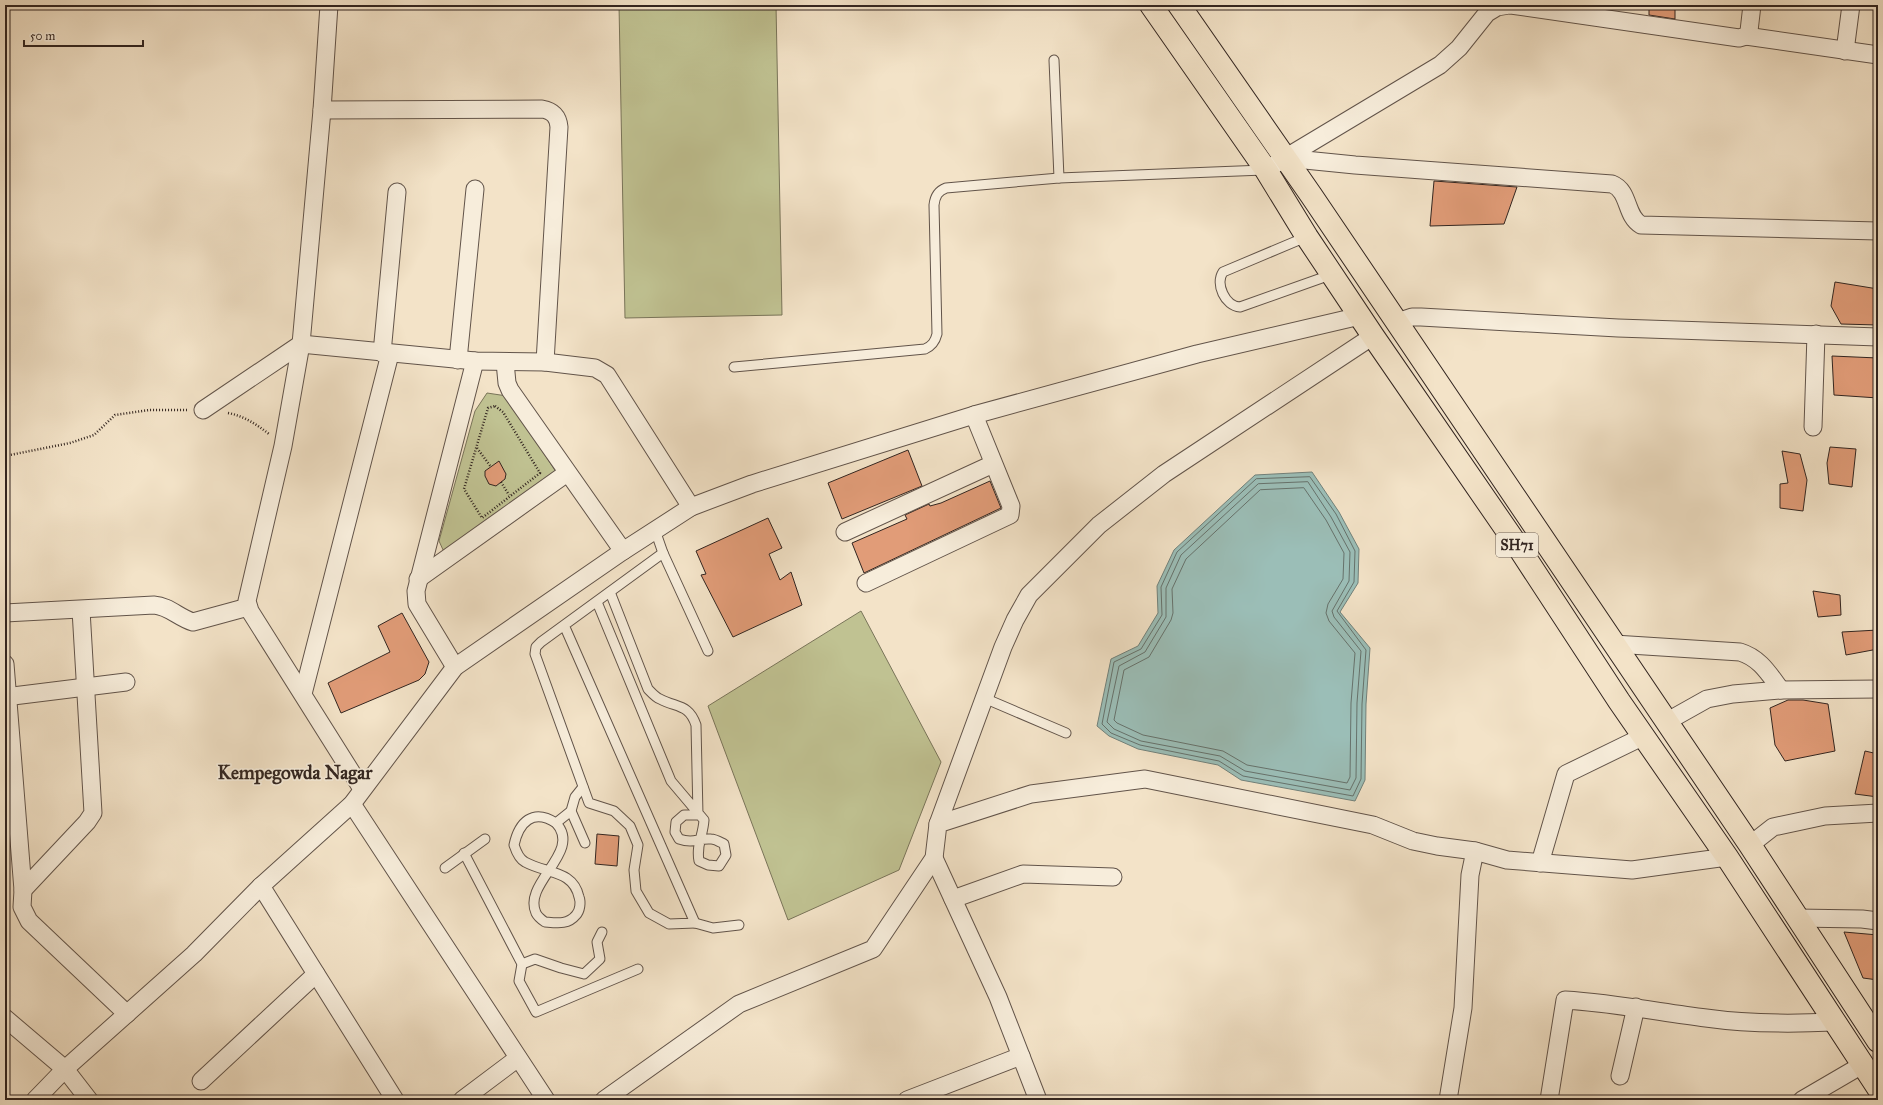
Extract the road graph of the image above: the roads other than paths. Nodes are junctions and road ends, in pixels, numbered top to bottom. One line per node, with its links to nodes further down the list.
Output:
1 (329, 5): 12 (street)
2 (1151, 5): 14 (main road, SH71)
3 (1179, 5): 13 (main road, SH71)
4 (1510, 5): 7 (street); 13 (street)
5 (1752, 5): 8 (street)
6 (1851, 5): 9 (street)
7 (1539, 7): 8 (street)
8 (1746, 36): 9 (street)
9 (1845, 51): 10 (street)
10 (1878, 55)
11 (1054, 60): 15 (lane)
12 (322, 110): 26 (street); 30 (street)
13 (1285, 158): 14 (street); 18 (street); 22 (main road, SH71)
14 (1266, 170): 15 (lane); 19 (main road, SH71)
15 (1059, 178): 31 (lane)
16 (475, 189): 28 (street)
17 (397, 192): 27 (street)
18 (1878, 231)
19 (1307, 237): 20 (main road, SH71); 20 (lane)
20 (1333, 274): 21 (main road, SH71)
21 (1360, 316): 24 (main road, SH71); 33 (street)
22 (1397, 322): 23 (street); 24 (main road); 50 (main road, SH71)
23 (1816, 334): 25 (street); 34 (street)
24 (1373, 336): 60 (street); 63 (main road, SH71)
25 (1878, 337)
26 (301, 344): 27 (street); 32 (street); 46 (street)
27 (386, 354): 28 (street); 58 (street)
28 (466, 360): 29 (street); 42 (street)
29 (505, 362): 30 (street); 36 (street)
30 (545, 362): 37 (street)
31 (734, 367)
32 (203, 410)
33 (974, 415): 35 (street); 37 (street)
34 (1813, 427)
35 (993, 464): 39 (street); 43 (street)
36 (568, 473): 40 (street); 42 (street)
37 (691, 507): 38 (street)
38 (655, 530): 40 (street); 41 (lane)
39 (845, 532)
40 (623, 551): 53 (street)
41 (663, 553): 44 (lane); 51 (lane)
42 (418, 579): 53 (street)
43 (866, 583)
44 (610, 592): 45 (lane); 69 (lane)
45 (597, 602): 49 (lane); 69 (lane)
46 (248, 607): 47 (street); 58 (street)
47 (81, 610): 48 (street); 55 (street)
48 (5, 613)
49 (564, 625): 64 (lane); 88 (lane)
50 (1614, 644): 57 (street); 61 (main road, SH71)
51 (708, 651)
52 (5, 664): 59 (street)
53 (454, 667): 65 (street)
54 (126, 682): 55 (street)
55 (85, 687): 59 (street); 84 (street)
56 (1878, 689): 57 (street)
57 (1781, 690): 61 (street)
58 (303, 694): 65 (street)
59 (6, 697): 84 (street)
60 (984, 698): 62 (lane); 71 (street)
61 (1666, 722): 63 (main road); 74 (main road, SH71)
62 (1066, 733)
63 (1644, 736): 77 (main road, SH71); 79 (street)
64 (583, 787): 67 (lane); 88 (lane)
65 (362, 789): 66 (street)
66 (352, 804): 83 (street); 100 (street)
67 (572, 811): 70 (lane); 73 (lane)
68 (1878, 813): 74 (street)
69 (698, 815): 69 (lane)
70 (556, 823): 81 (lane); 81 (lane)
71 (938, 824): 75 (street); 78 (street)
72 (484, 838): 76 (lane)
73 (585, 843)
74 (1750, 845): 86 (main road, SH71)
75 (1475, 851): 79 (street); 114 (street)
76 (464, 853): 80 (lane); 91 (lane)
77 (1727, 857): 79 (street); 97 (main road, SH71)
78 (934, 858): 85 (street); 111 (street)
79 (1540, 863)
80 (445, 868)
81 (548, 871): 81 (lane)
82 (1113, 877): 85 (street)
83 (261, 886): 93 (street); 95 (street)
84 (23, 890): 95 (street)
85 (953, 899): 99 (street)
86 (1796, 918): 87 (street); 98 (main road, SH71)
87 (1878, 921)
88 (695, 923): 89 (lane)
89 (739, 925)
90 (602, 932): 91 (lane)
91 (522, 964): 92 (lane)
92 (638, 969)
93 (316, 974): 104 (street); 108 (street)
94 (1636, 1007): 97 (street); 103 (street); 115 (street)
95 (127, 1014): 102 (street)
96 (5, 1018): 102 (street)
97 (1833, 1022): 101 (main road, SH71)
98 (1878, 1041)
99 (1021, 1056): 112 (street); 113 (street)
100 (518, 1058): 109 (street); 110 (street)
101 (1862, 1065): 105 (main road, SH71); 116 (street)
102 (65, 1069): 106 (street); 107 (street)
103 (1620, 1076)
104 (201, 1081)
105 (1878, 1088)
106 (35, 1100)
107 (89, 1100)
108 (395, 1100)
109 (462, 1100)
110 (546, 1100)
111 (604, 1100)
112 (907, 1100)
113 (1038, 1100)
114 (1448, 1100)
115 (1549, 1100)
116 (1802, 1100)

